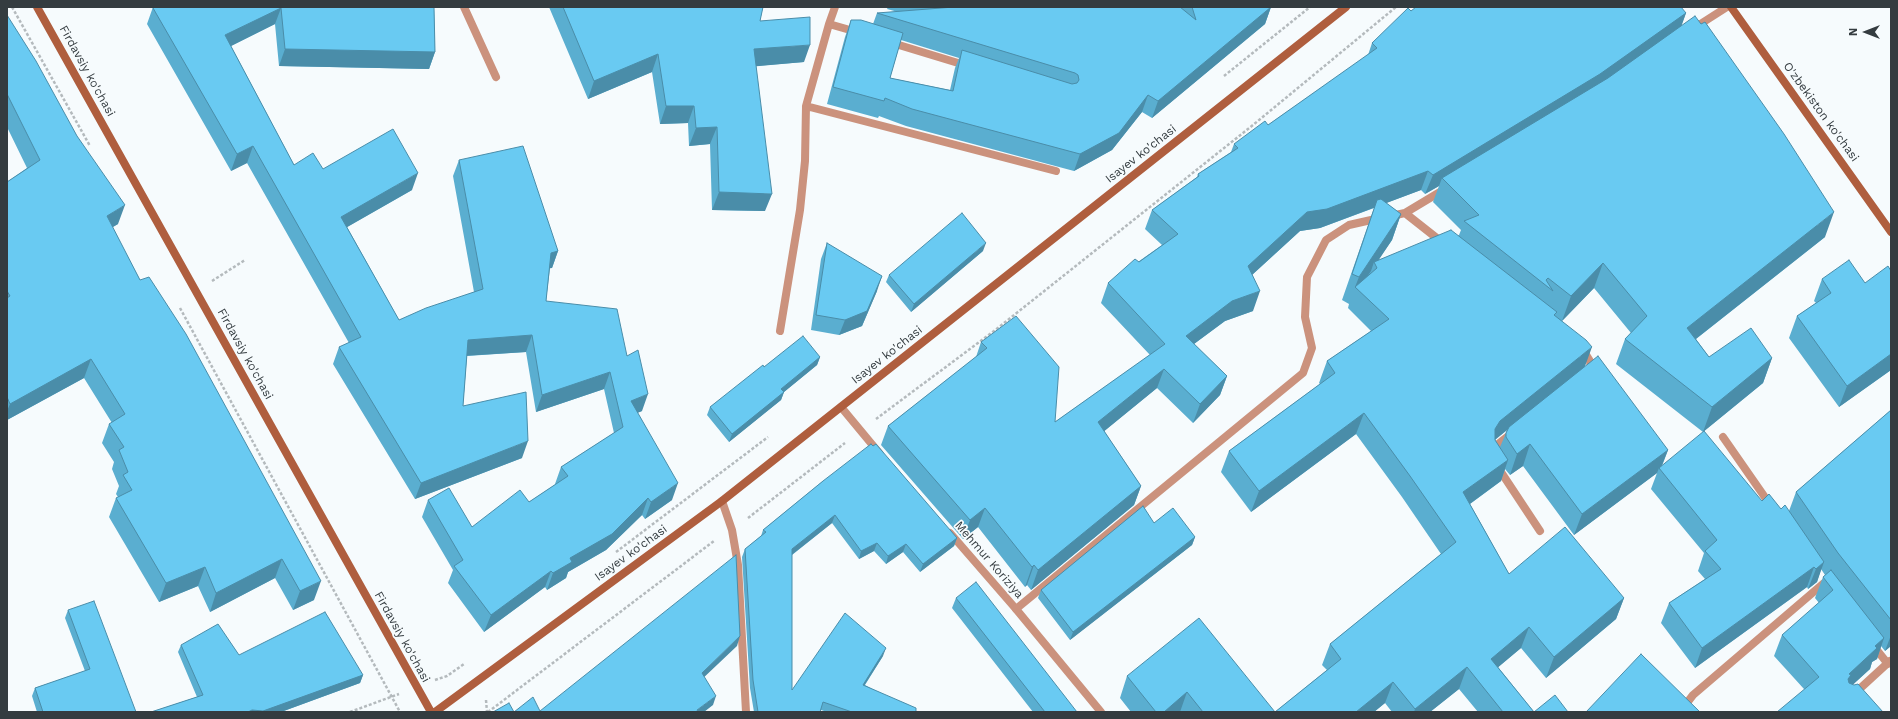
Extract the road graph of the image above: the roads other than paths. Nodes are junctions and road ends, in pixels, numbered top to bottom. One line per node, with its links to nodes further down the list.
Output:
1 (38, 7): 35 (main road, Firdavsiy ko'chasi)
2 (464, 7): 12 (street)
3 (835, 7): 7 (street)
4 (1346, 7): 22 (main road, Isayev ko'chasi)
5 (1727, 7): 9 (street)
6 (1731, 7): 17 (main road, O'zbekiston ko'chasi)
7 (829, 24): 8 (street); 13 (street)
8 (866, 35)
9 (1684, 35)
10 (881, 39): 11 (street)
11 (977, 69)
12 (496, 77)
13 (806, 106): 14 (street); 19 (street)
14 (1056, 171)
15 (1453, 184): 16 (street)
16 (1405, 213): 18 (street); 31 (street)
17 (1891, 232)
18 (1452, 251)
19 (780, 331)
20 (1573, 344): 21 (street)
21 (1585, 375)
22 (841, 407): 25 (street); 26 (main road, Isayev ko'chasi)
23 (1520, 426): 29 (street)
24 (1723, 436): 27 (street)
25 (886, 461)
26 (722, 501): 36 (main road, Isayev ko'chasi); 37 (street)
27 (1776, 513)
28 (943, 526): 31 (street, Mehmur Koriziya)
29 (1540, 531)
30 (1824, 583): 39 (street)
31 (1016, 609): 38 (street, Mehmur Koriziya)
32 (1868, 639): 33 (street)
33 (1889, 662): 34 (street)
34 (1846, 701)
35 (431, 712)
36 (435, 712)
37 (746, 712)
38 (1101, 712)
39 (1680, 712)

